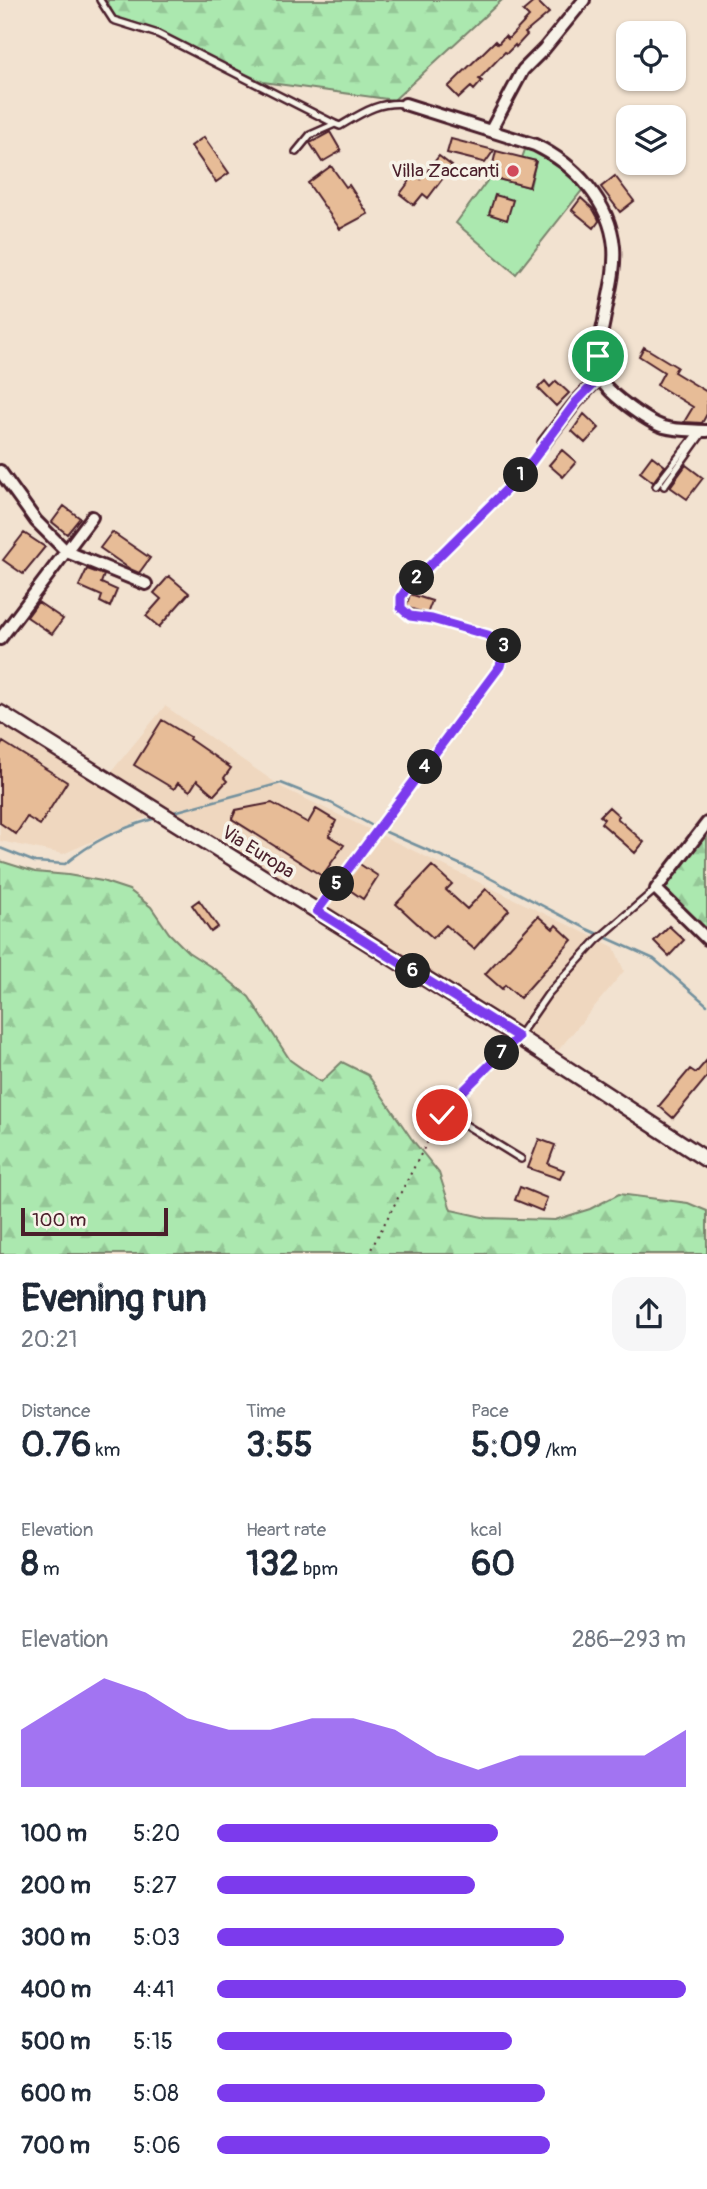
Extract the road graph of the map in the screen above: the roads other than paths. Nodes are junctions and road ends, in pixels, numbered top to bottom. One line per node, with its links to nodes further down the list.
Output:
1 (100, 0): 4 (lane)
2 (584, 0): 5 (street)
3 (405, 104): 4 (lane); 5 (street)
4 (335, 124): 6 (lane)
5 (491, 130): 7 (street)
6 (296, 152)
7 (599, 378): 8 (street); 9 (street)
8 (704, 431): 11 (lane); 12 (lane)
9 (544, 443)
10 (0, 471): 14 (street)
11 (656, 486)
12 (664, 486)
13 (92, 517): 14 (street)
14 (67, 552): 15 (street); 16 (street)
15 (146, 584)
16 (0, 639)
17 (0, 713): 21 (main road, Via Europa)
18 (707, 823): 19 (street)
19 (656, 889): 20 (street); 21 (lane)
20 (707, 939)
21 (518, 1037): 22 (lane); 23 (main road, Via Europa)
22 (521, 1159)
23 (707, 1160)

